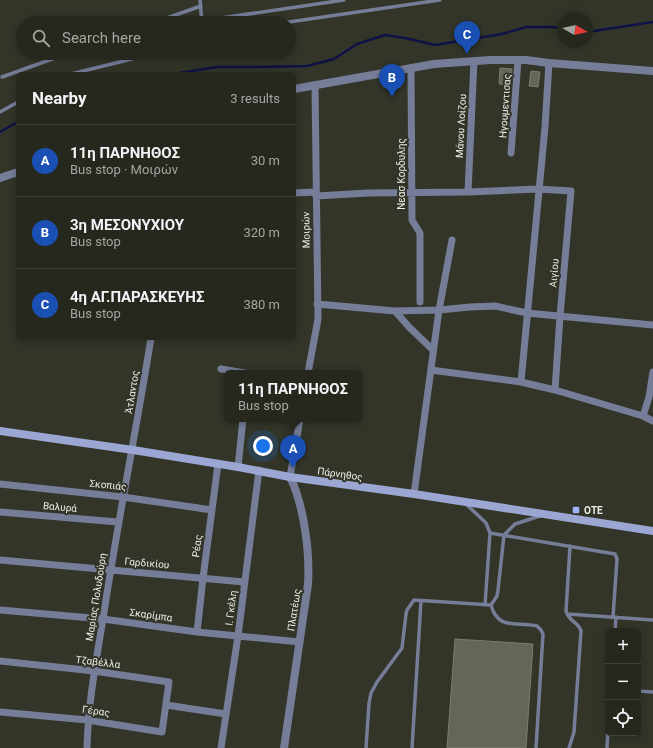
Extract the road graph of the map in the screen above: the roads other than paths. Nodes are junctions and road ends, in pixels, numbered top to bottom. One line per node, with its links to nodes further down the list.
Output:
1 (200, 0): 4 (lane)
2 (344, 0): 7 (lane)
3 (440, 0): 8 (lane)
4 (201, 6): 5 (lane); 6 (lane)
5 (173, 16)
6 (202, 16)
7 (235, 16)
8 (296, 21)
9 (49, 60): 17 (lane)
10 (128, 60): 16 (lane)
11 (518, 60): 12 (street); 13 (street); 22 (street, Ηγουμεντισας)
12 (474, 61): 14 (street); 26 (street, Μάνου Λοίζου)
13 (549, 63): 15 (street); 25 (street)
14 (411, 68): 18 (street); 27 (street, Νεασ Κορδυλης)
15 (653, 71)
16 (79, 72)
17 (2, 77)
18 (315, 85): 19 (street); 29 (street, Μοιρών)
19 (296, 89)
20 (16, 103): 21 (lane)
21 (0, 112)
22 (511, 153)
23 (16, 173): 24 (street)
24 (0, 178)
25 (538, 190): 26 (street); 35 (street); 36 (street, Αιγίου)
26 (468, 192): 27 (street)
27 (412, 193): 29 (street); 31 (street, Νεασ Κορδυλης)
28 (296, 194): 29 (street)
29 (316, 194): 32 (street, Μοιρών)
30 (452, 240): 33 (street)
31 (420, 302)
32 (318, 304): 34 (street); 42 (street, Μοιρών)
33 (439, 310): 34 (street); 35 (street); 39 (street)
34 (395, 311): 39 (street)
35 (527, 313): 36 (street); 45 (street)
36 (560, 316): 37 (street); 46 (street, Αιγίου)
37 (653, 325)
38 (151, 340): 52 (street, Άτλαντος)
39 (433, 350): 43 (street)
40 (221, 369): 41 (street)
41 (227, 370)
42 (309, 370)
43 (431, 370): 45 (street); 58 (street)
44 (653, 372): 47 (street)
45 (521, 382): 46 (street)
46 (555, 390): 47 (street)
47 (643, 416): 48 (street)
48 (653, 421)
49 (243, 422): 54 (street)
50 (299, 422): 56 (street)
51 (0, 431): 52 (main road, Πάρνηθος)
52 (133, 450): 53 (main road, Πάρνηθος); 59 (street, Μαρίας Πολυδούρη)
53 (218, 464): 54 (main road, Πάρνηθος); 61 (street, Ρέας)
54 (238, 467): 55 (main road, Πάρνηθος)
55 (259, 470): 56 (main road, Πάρνηθος); 72 (street, Ι. Γκέλη)
56 (290, 477): 58 (main road, Πάρνηθος); 84 (street, Πλατέως)
57 (0, 484): 59 (street, Σκοπιάς)
58 (414, 494): 60 (main road, Πάρνηθος)
59 (123, 497): 61 (street, Σκοπιάς); 64 (street, Μαρίας Πολυδούρη)
60 (464, 503): 63 (main road, Πάρνηθος); 66 (lane)
61 (212, 510): 71 (street, Ρέας)
62 (0, 512): 64 (street, Βαλυρά)
63 (546, 515): 65 (main road, Πάρνηθος); 67 (lane)
64 (118, 522): 70 (street, Μαρίας Πολυδούρη)
65 (653, 531)
66 (490, 533): 67 (lane); 74 (lane)
67 (504, 535): 68 (lane); 75 (lane)
68 (570, 546): 77 (lane); 78 (lane)
69 (0, 560): 70 (street, Γαρδικίου)
70 (110, 569): 71 (street, Γαρδικίου); 79 (street, Μαρίας Πολυδούρη)
71 (203, 578): 72 (street, Γαρδικίου); 82 (street, Ρέας)
72 (244, 582): 83 (street, Ι. Γκέλη)
73 (421, 601): 74 (lane); 97 (lane); 98 (lane)
74 (485, 605): 75 (lane)
75 (491, 605): 99 (lane)
76 (0, 610): 79 (street, Σκαρίμπα)
77 (567, 614): 78 (lane); 100 (lane)
78 (615, 617): 80 (lane); 81 (lane)
79 (103, 619): 82 (street, Σκαρίμπα); 86 (street, Μαρίας Πολυδούρη)
80 (653, 620)
81 (615, 628)
82 (197, 632): 83 (street, Σκαρίμπα)
83 (238, 636): 84 (street, Σκαρίμπα); 91 (street, Ι. Γκέλη)
84 (300, 642): 96 (street, Πλατέως)
85 (0, 661): 86 (street, Τζαβέλλα)
86 (94, 671): 89 (street, Τζαβέλλα); 92 (street, Μαρίας Πολυδούρη)
87 (641, 691): 88 (lane)
88 (653, 692)
89 (166, 705): 91 (street); 92 (street, Γέρας)
90 (0, 712): 92 (street, Γέρας)
91 (226, 714): 95 (street, Ι. Γκέλη)
92 (87, 720): 94 (street, Μαρίας Πολυδούρη)
93 (608, 736): 101 (lane)
94 (87, 748)
95 (221, 748)
96 (284, 748)
97 (366, 748)
98 (412, 748)
99 (536, 748)
100 (569, 748)
101 (607, 748)

